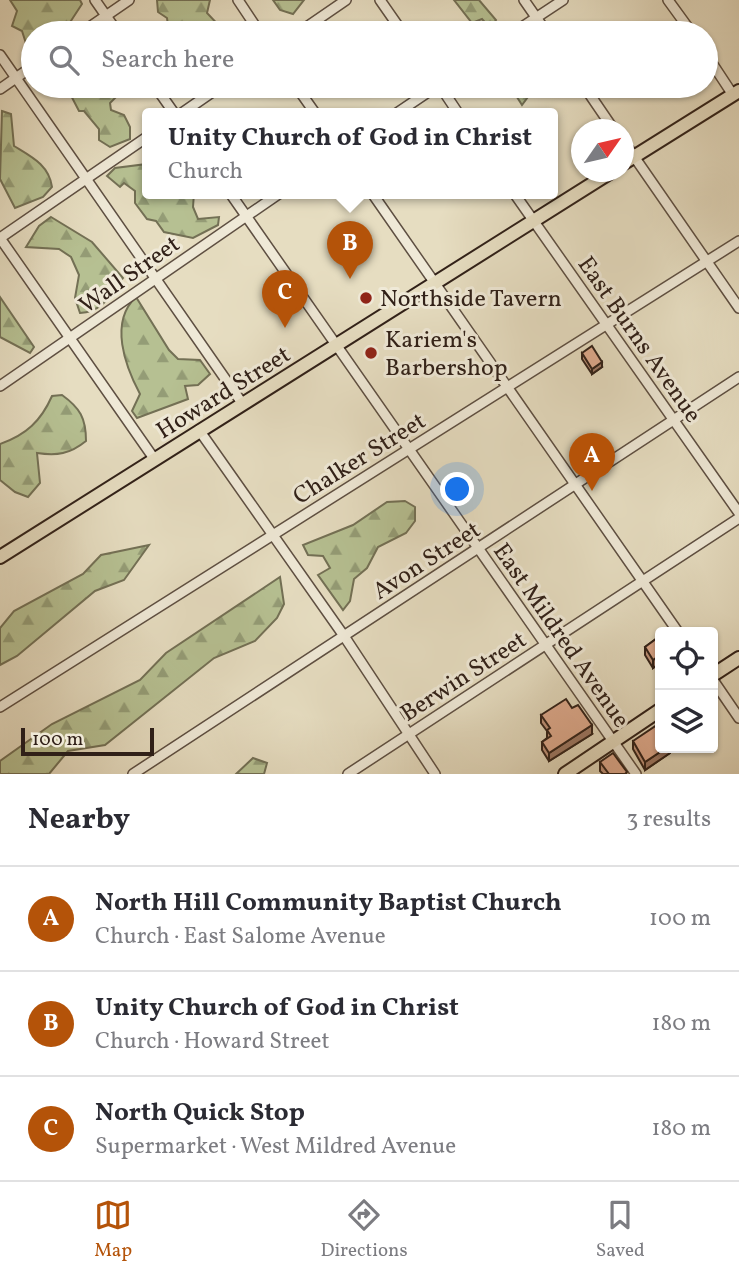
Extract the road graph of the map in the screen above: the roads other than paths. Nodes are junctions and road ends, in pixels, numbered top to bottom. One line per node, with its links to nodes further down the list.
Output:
1 (95, 0): 9 (street)
2 (129, 0): 9 (street)
3 (238, 0): 13 (street)
4 (346, 0): 14 (street)
5 (380, 0): 15 (street)
6 (524, 0): 10 (street)
7 (562, 0): 10 (street)
8 (668, 0): 18 (street)
9 (106, 16): 11 (street); 12 (street)
10 (536, 18): 16 (street); 17 (street)
11 (99, 21)
12 (110, 21)
13 (252, 21)
14 (315, 21)
15 (395, 21)
16 (531, 21)
17 (538, 21)
18 (683, 21)
19 (0, 55): 22 (street)
20 (718, 70): 25 (street)
21 (21, 74): 22 (street)
22 (16, 78): 23 (street); 24 (street)
23 (21, 85)
24 (0, 89)
25 (736, 93): 34 (main road)
26 (30, 98): 36 (street)
27 (204, 98): 30 (street)
28 (420, 98): 31 (street)
29 (592, 98): 32 (street)
30 (189, 108)
31 (405, 108)
32 (606, 119)
33 (142, 140): 36 (street)
34 (634, 157)
35 (634, 166): 46 (street)
36 (85, 179): 44 (street); 47 (street)
37 (595, 182): 43 (main road, Howard Street)
38 (234, 199): 42 (street, East Mildred Avenue)
39 (271, 199): 42 (street, Wall Street)
40 (376, 199): 48 (street)
41 (518, 199): 43 (street, East Burns Avenue)
42 (246, 216): 47 (street, Wall Street); 52 (street, East Mildred Avenue)
43 (534, 221): 48 (main road, Howard Street); 50 (street, East Burns Avenue)
44 (0, 238): 51 (street)
45 (739, 241): 46 (street, Chalker Street)
46 (707, 261): 49 (street); 50 (street, Chalker Street)
47 (155, 279): 51 (street, Wall Street); 56 (street)
48 (434, 284): 52 (main road, Howard Street); 55 (street)
49 (739, 308)
50 (606, 324): 55 (street, Chalker Street); 57 (street, East Burns Avenue)
51 (70, 338): 54 (street, Wall Street); 60 (street)
52 (336, 346): 56 (main road, Howard Street); 59 (street, East Mildred Avenue)
53 (739, 377): 57 (street, Avon Street)
54 (0, 386)
55 (508, 388): 59 (street, Chalker Street); 61 (street)
56 (242, 403): 58 (main road, Howard Street)
57 (674, 420): 61 (street, Avon Street); 62 (street, East Burns Avenue)
58 (199, 430): 60 (main road, Howard Street); 63 (street)
59 (409, 450): 63 (street, Chalker Street); 64 (street, East Mildred Avenue)
60 (155, 460): 65 (main road, Howard Street)
61 (575, 484): 64 (street, Avon Street); 66 (street)
62 (739, 516): 66 (street, Berwin Street)
63 (273, 534): 68 (street); 73 (street, Chalker Street)
64 (478, 549): 68 (street, Avon Street); 69 (street, East Mildred Avenue)
65 (0, 557)
66 (643, 582): 67 (street); 69 (street, Berwin Street)
67 (674, 627)
68 (344, 636): 76 (street); 78 (street, Avon Street)
69 (545, 645): 76 (street, Berwin Street); 77 (street, East Mildred Avenue)
70 (739, 659): 71 (main road)
71 (718, 674)
72 (718, 686): 75 (street)
73 (0, 707)
74 (655, 713): 77 (main road)
75 (739, 718)
76 (409, 734): 79 (street, Berwin Street); 80 (street)
77 (613, 742): 81 (main road); 82 (street, East Mildred Avenue)
78 (134, 774)
79 (348, 774)
80 (435, 774)
81 (565, 774)
82 (636, 774)

